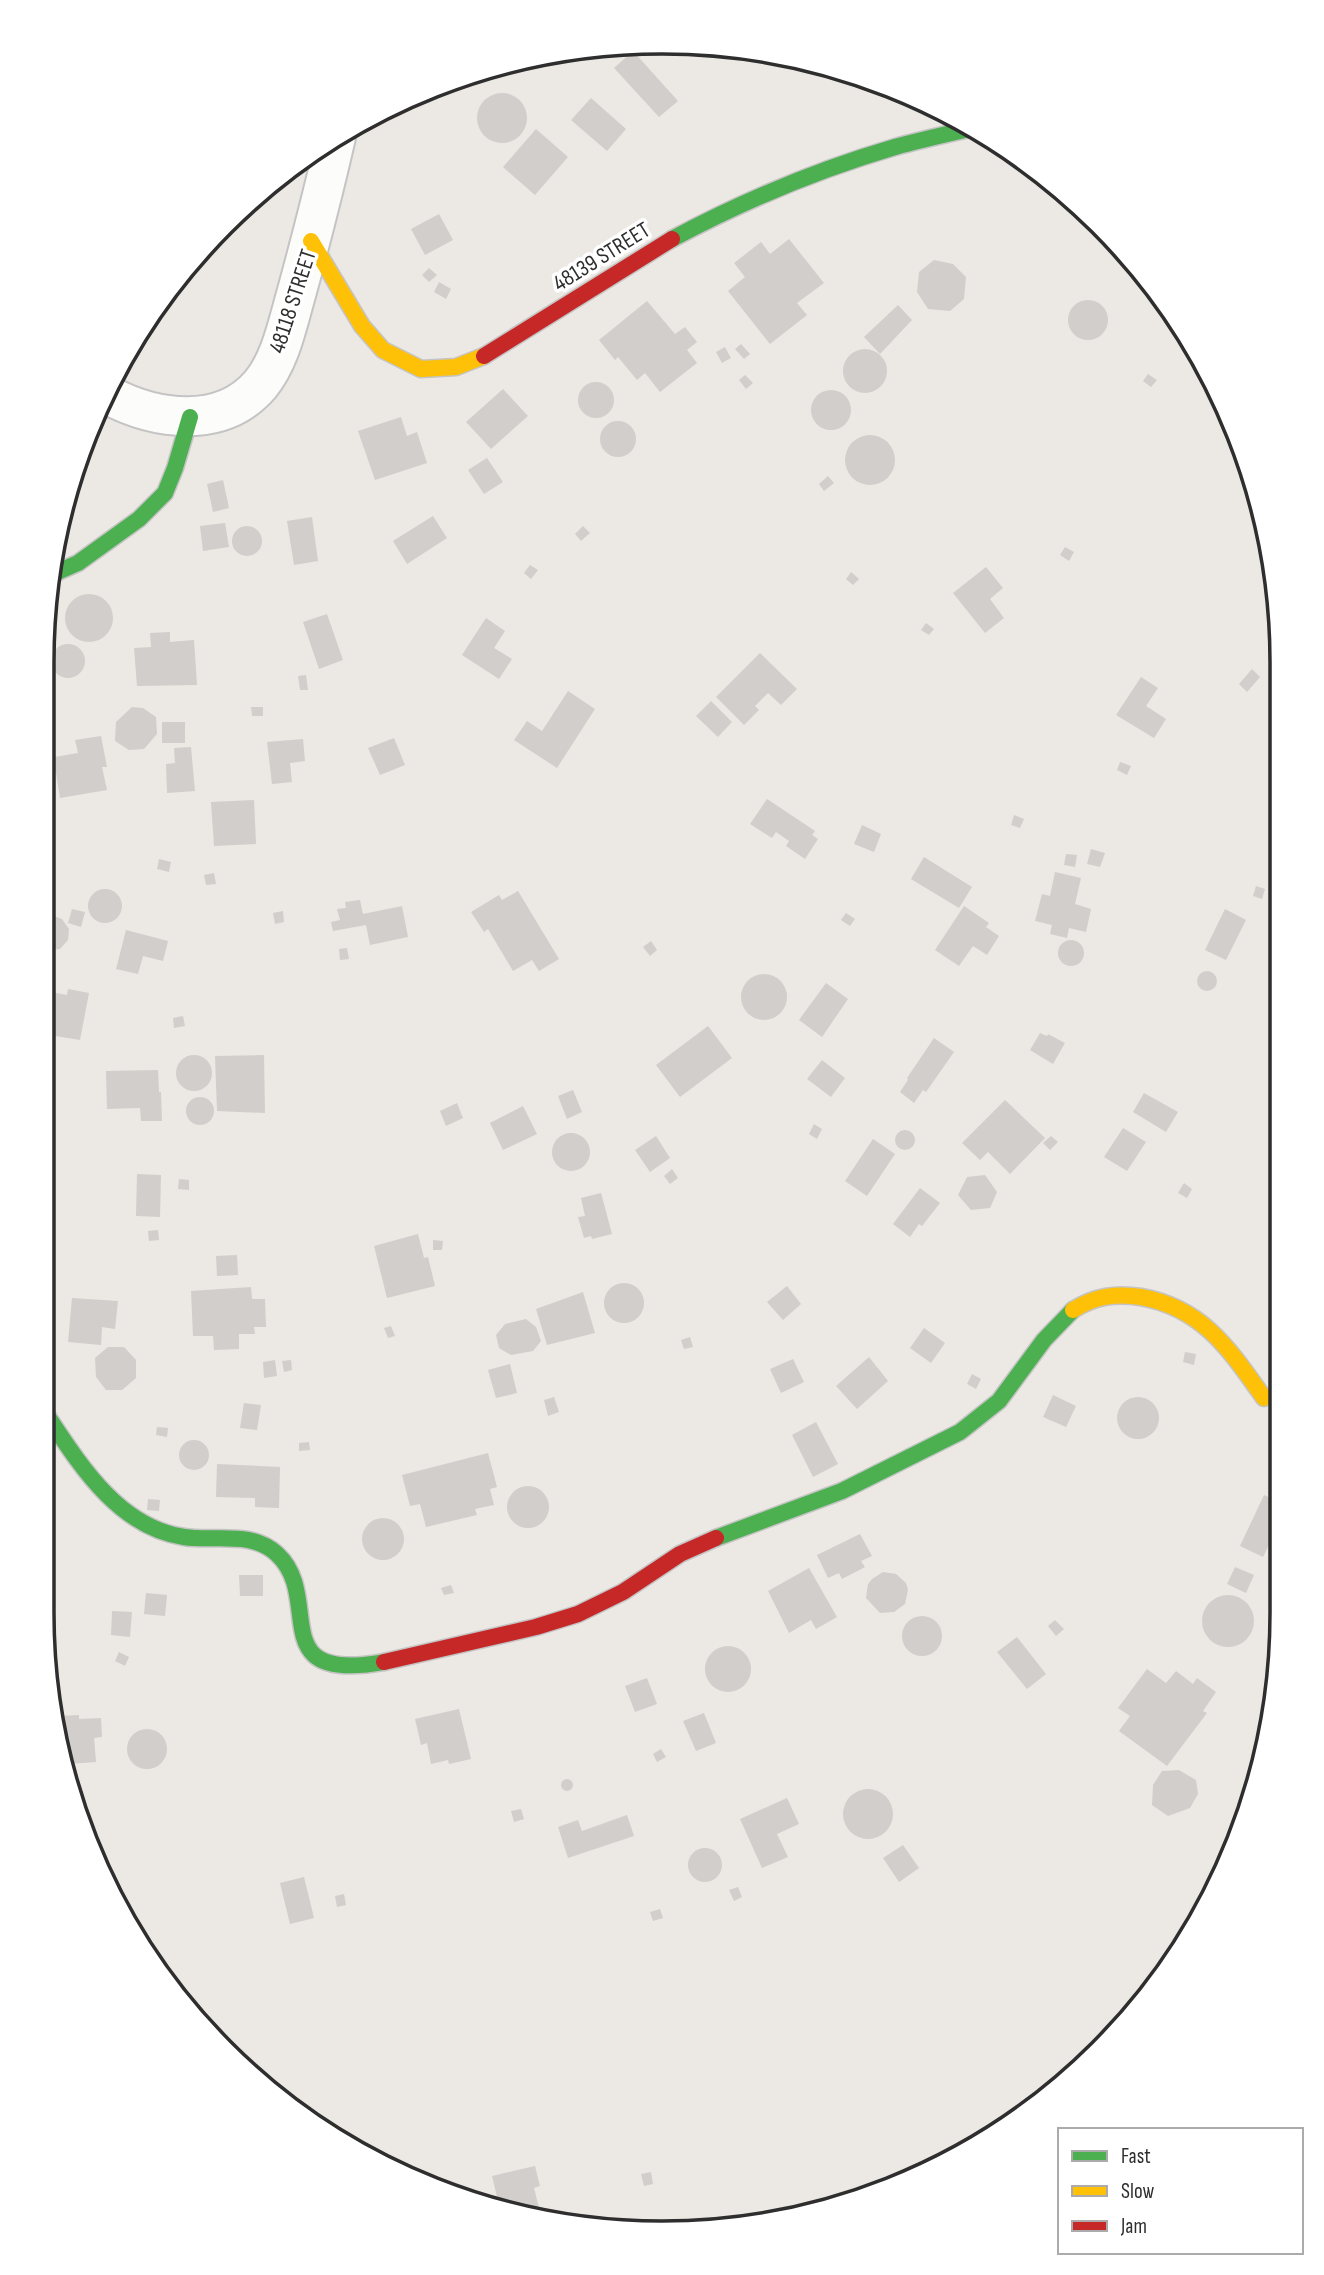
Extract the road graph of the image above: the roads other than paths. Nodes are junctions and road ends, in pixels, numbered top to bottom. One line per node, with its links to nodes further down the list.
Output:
1 (958, 132): 3 (street, 48139 STREET)
2 (332, 152): 3 (street, 48118 STREET)
3 (311, 240): 5 (street, 48118 STREET)
4 (115, 398): 5 (street, 48118 STREET)
5 (190, 417): 6 (street)
6 (61, 570)
7 (1264, 1398): 8 (street)
8 (54, 1425)

